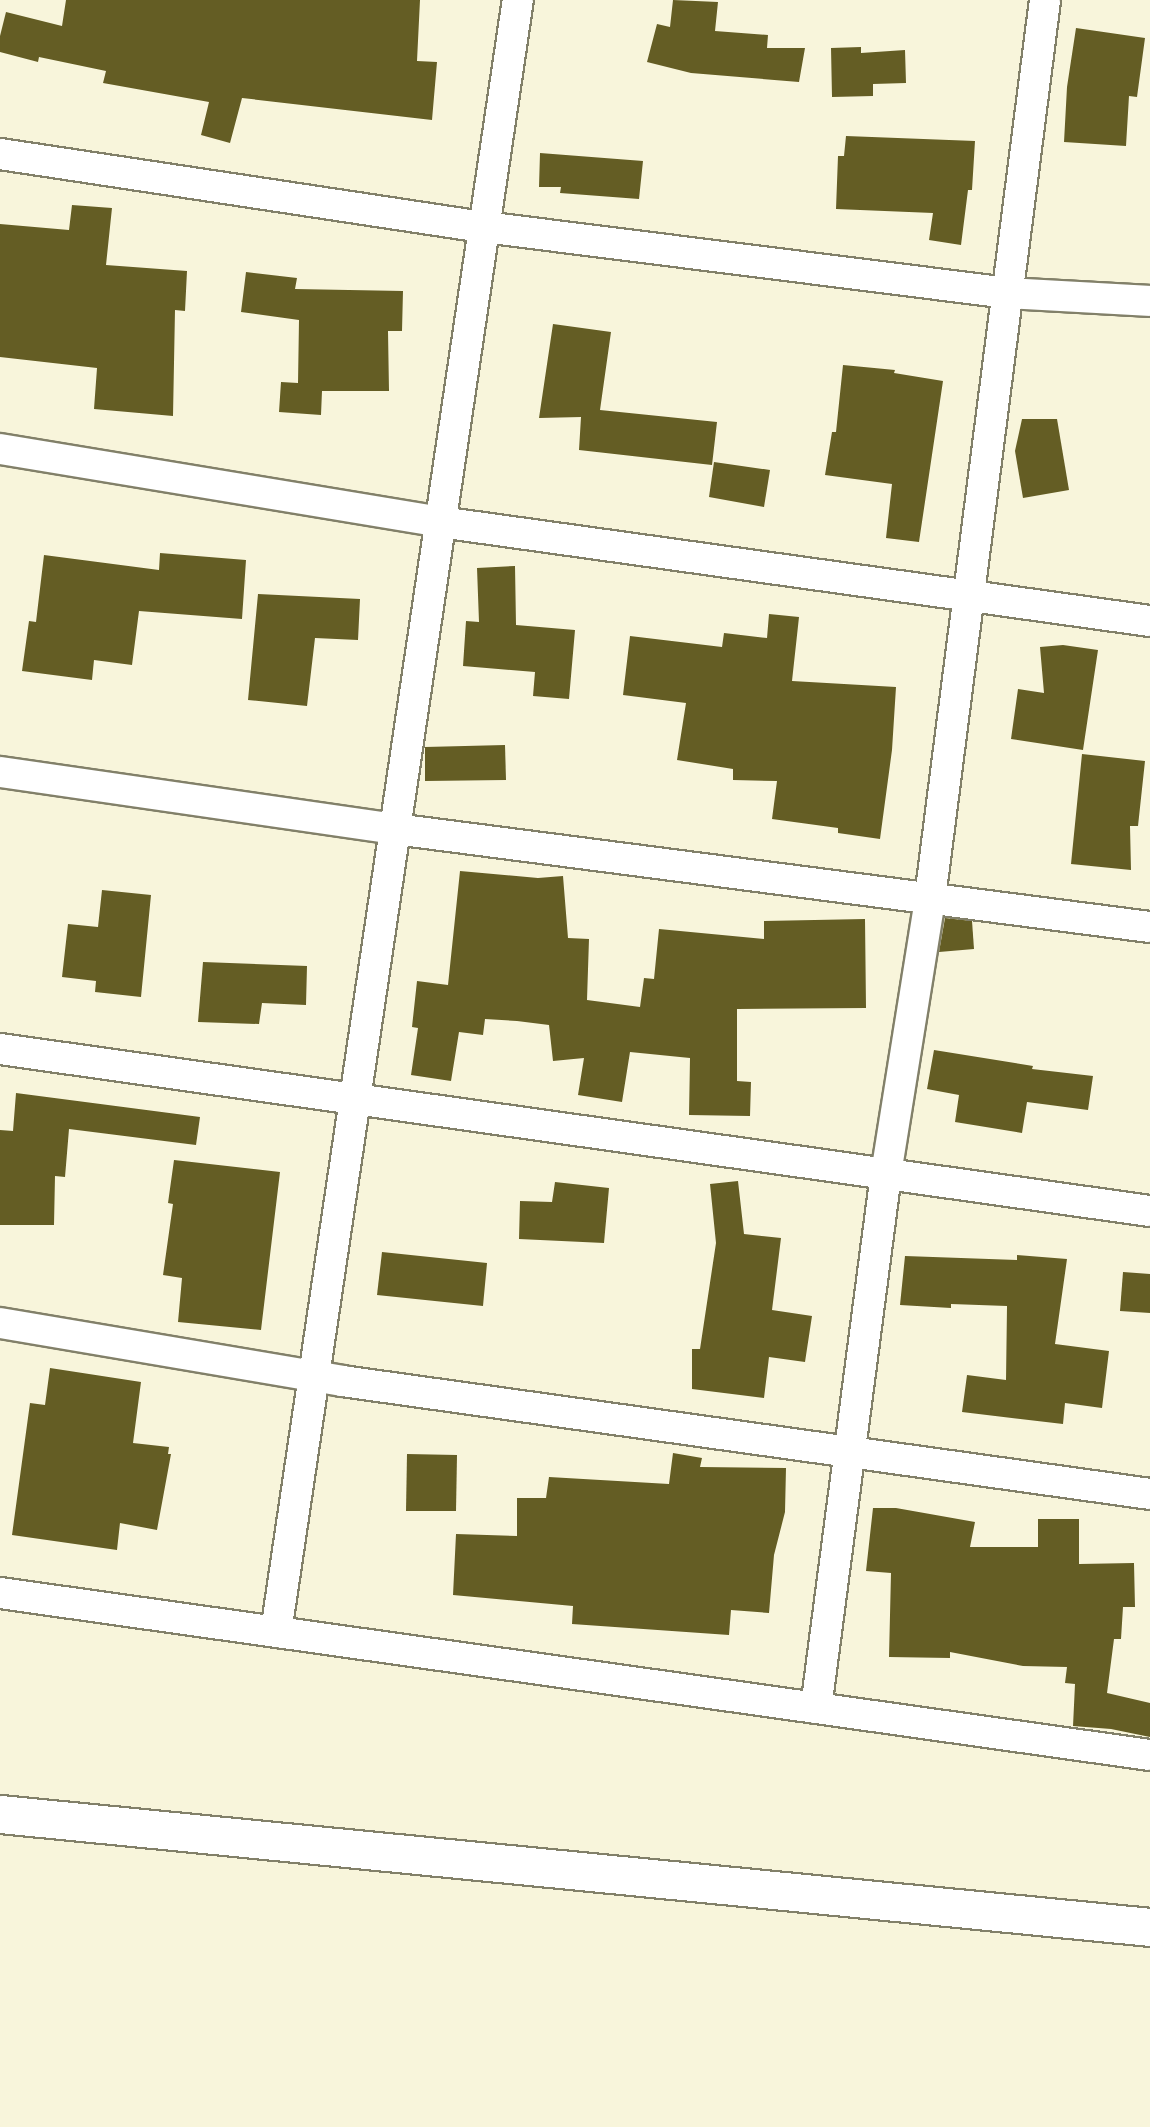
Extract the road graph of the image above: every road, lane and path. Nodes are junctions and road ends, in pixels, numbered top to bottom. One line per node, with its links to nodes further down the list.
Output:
1 (518, 0): 4 (street)
2 (1045, 0): 5 (street)
3 (0, 155): 4 (street)
4 (484, 227): 5 (street); 8 (street)
5 (1008, 293): 6 (street); 9 (street)
6 (1150, 301)
7 (0, 449): 8 (street)
8 (440, 522): 9 (street); 12 (street)
9 (969, 594): 10 (street); 13 (street)
10 (1150, 621)
11 (0, 772): 12 (street)
12 (394, 829): 13 (street); 16 (street)
13 (930, 898): 14 (street); 17 (street)
14 (1150, 927)
15 (0, 1049): 16 (street)
16 (354, 1099): 17 (street); 20 (street)
17 (886, 1174): 18 (street); 21 (street)
18 (1150, 1211)
19 (0, 1323): 20 (street)
20 (313, 1376): 21 (street); 24 (street)
21 (850, 1452): 22 (street); 25 (street)
22 (1150, 1494)
23 (0, 1592): 24 (street)
24 (276, 1632): 25 (street)
25 (816, 1708): 26 (street)
26 (1150, 1755)
27 (0, 1814): 28 (street)
28 (1150, 1927)

